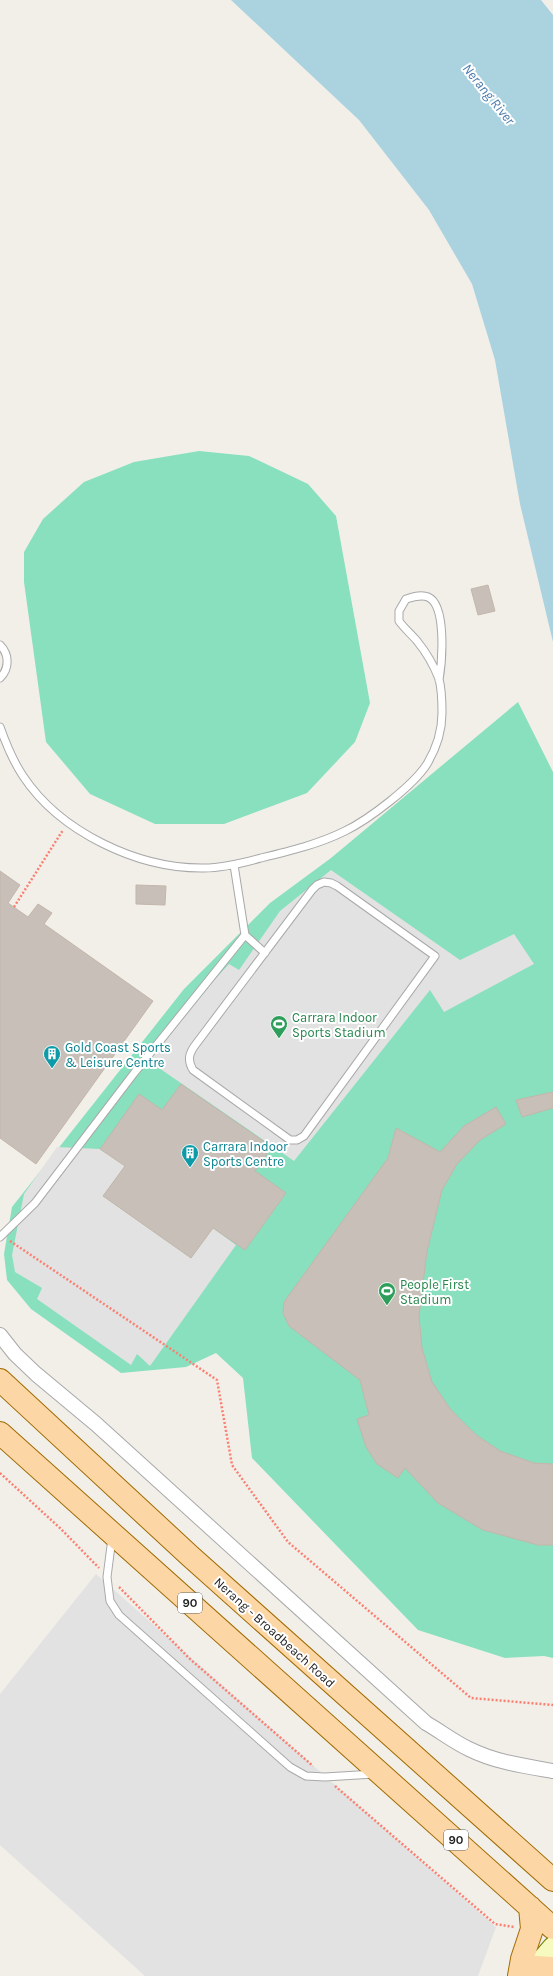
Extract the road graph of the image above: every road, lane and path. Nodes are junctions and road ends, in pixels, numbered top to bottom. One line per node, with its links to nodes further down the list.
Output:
1 (0, 645): 2 (lane)
2 (0, 678)
3 (439, 680): 3 (lane); 6 (lane)
4 (0, 727): 5 (lane)
5 (69, 822): 6 (lane); 7 (path)
6 (234, 865): 8 (lane)
7 (14, 907)
8 (245, 935): 9 (lane); 10 (lane)
9 (265, 953): 9 (lane)
10 (1, 1236): 17 (path)
11 (0, 1335): 18 (street)
12 (0, 1380): 21 (main road, Nerang - Broadbeach Road / 90)
13 (0, 1433): 15 (main road, 90)
14 (0, 1473): 16 (path)
15 (113, 1533): 16 (lane); 19 (main road, 90)
16 (107, 1577): 20 (path); 20 (lane)
17 (553, 1705)
18 (553, 1771)
19 (380, 1773): 20 (lane); 24 (main road, 90)
20 (326, 1777): 26 (path)
21 (529, 1859): 22 (main road); 23 (main road, Nerang - Broadbeach Road / 90)
22 (553, 1861)
23 (553, 1880)
24 (530, 1907): 25 (main road, 90); 28 (main road)
25 (553, 1928)
26 (516, 1929)
27 (553, 1947): 28 (street)
28 (534, 1972)

